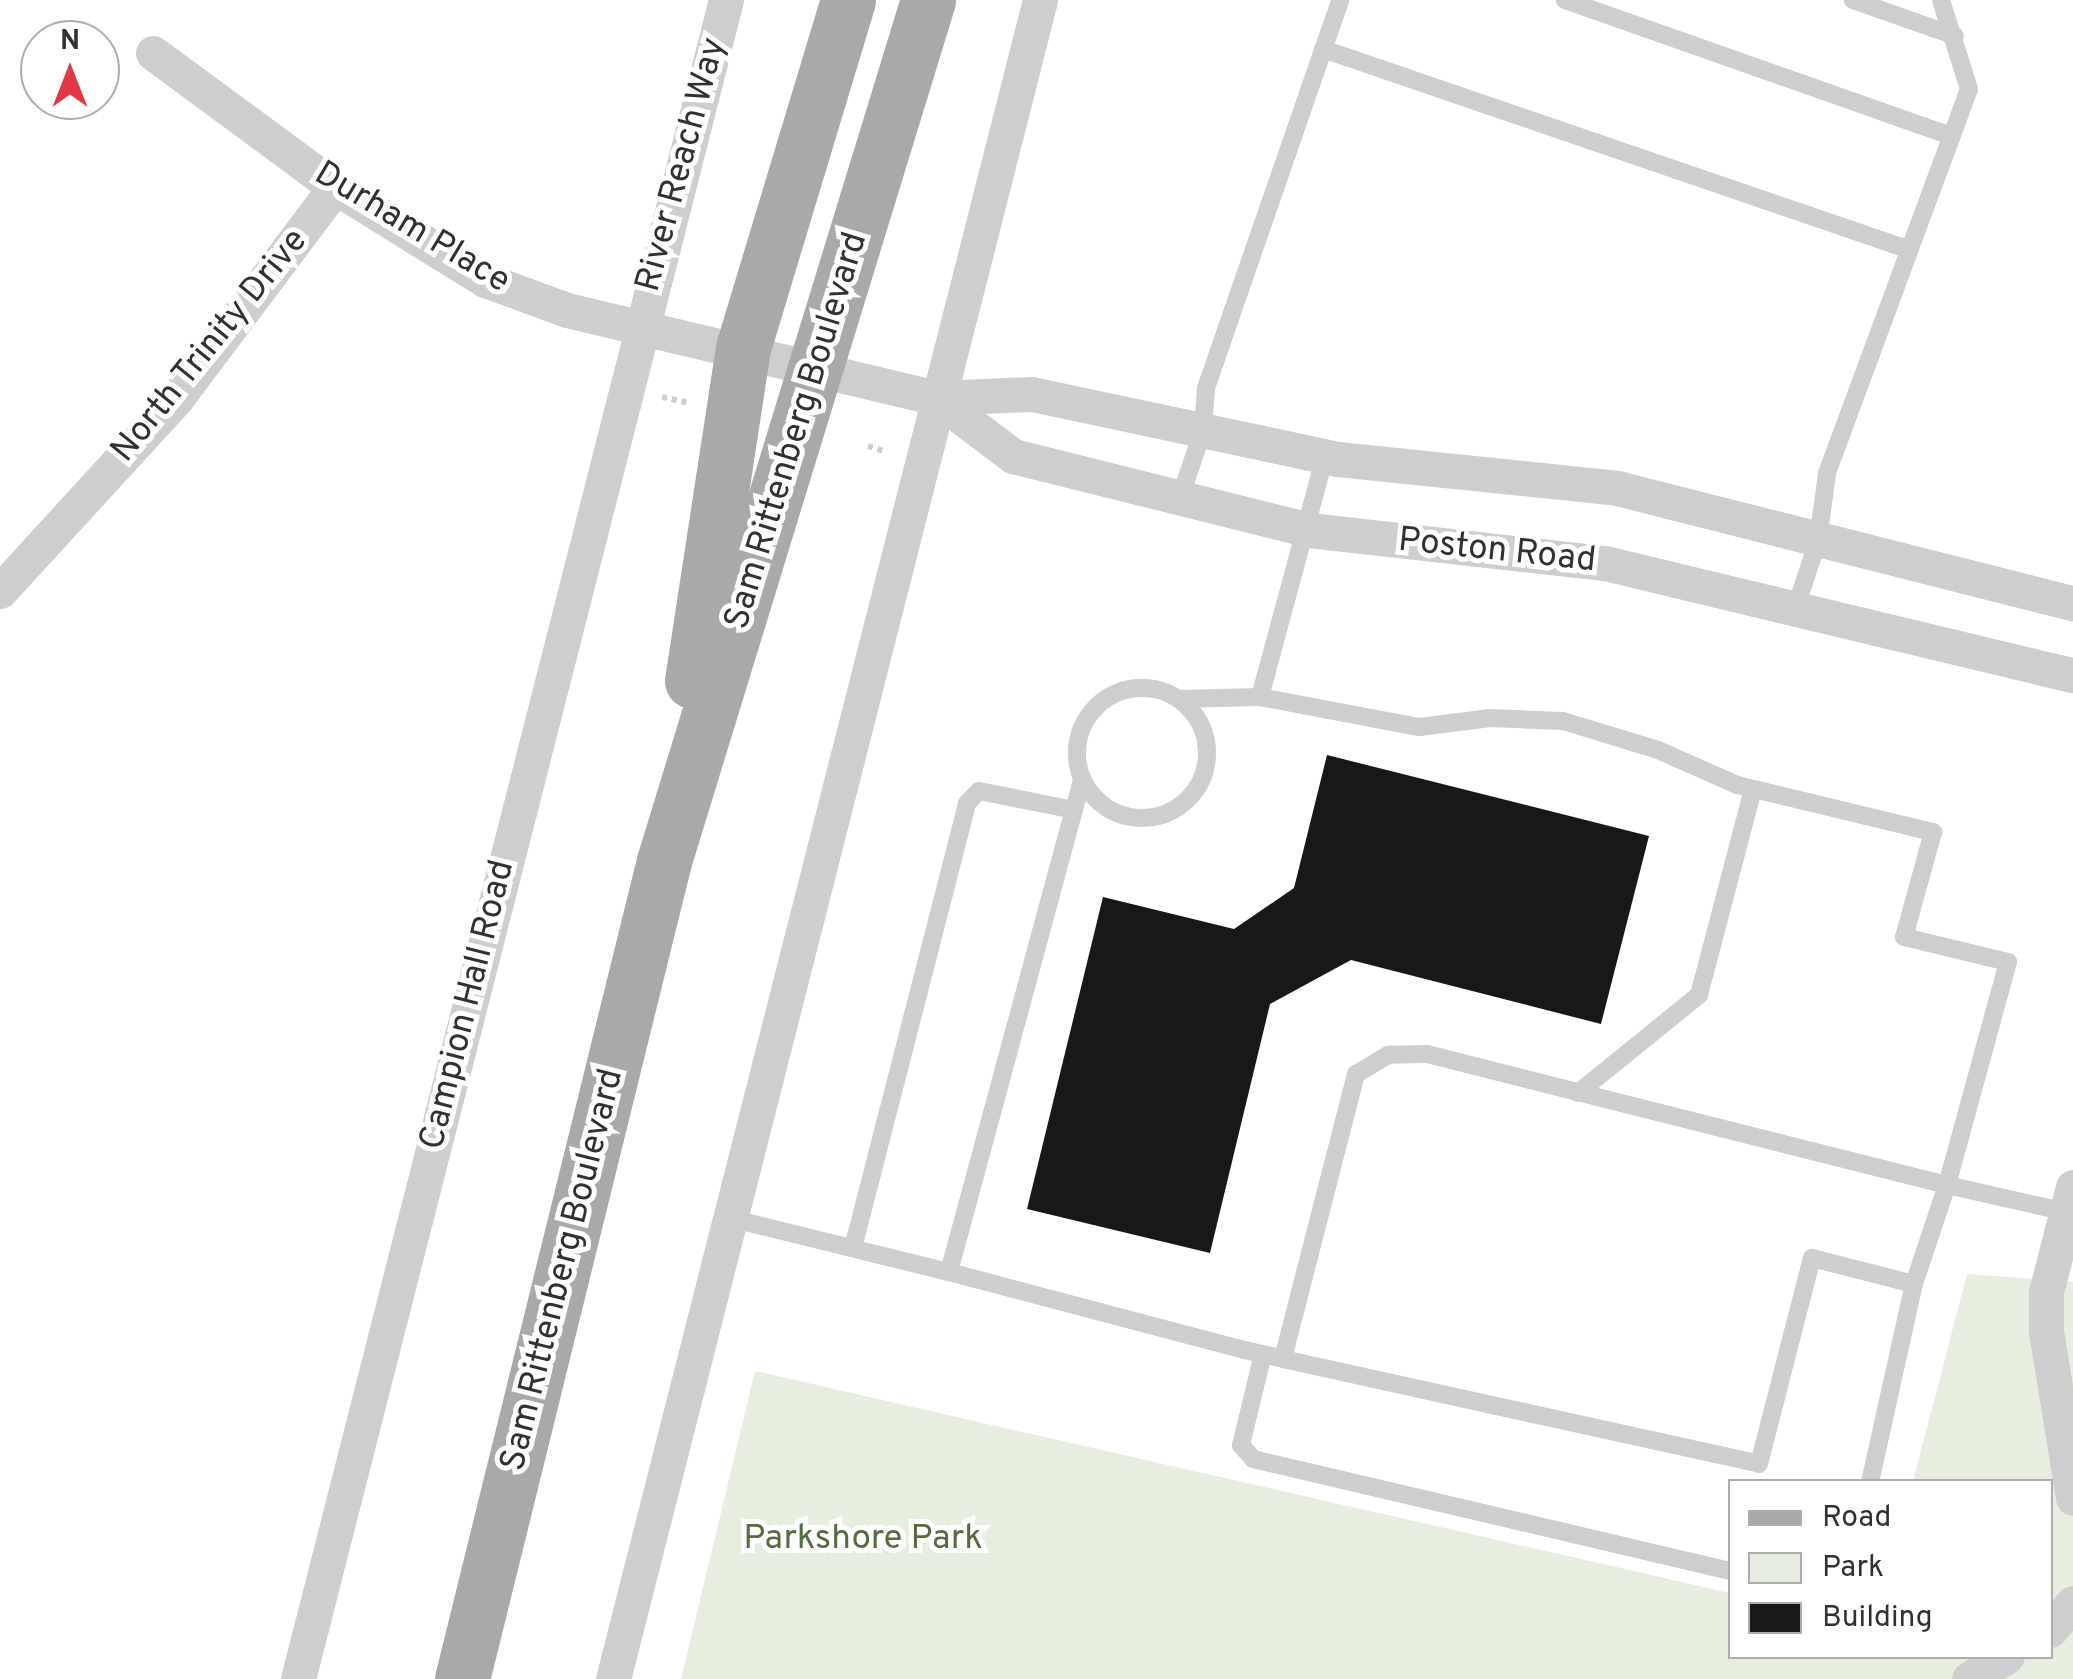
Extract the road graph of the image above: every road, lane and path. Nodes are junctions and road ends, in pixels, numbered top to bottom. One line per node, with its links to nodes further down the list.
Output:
1 (726, 0): 15 (street, River Reach Way)
2 (848, 0): 16 (main road, Sam Rittenberg Boulevard)
3 (928, 0): 17 (main road, Sam Rittenberg Boulevard)
4 (1040, 0): 18 (street)
5 (1340, 0): 10 (lane)
6 (1565, 0): 12 (lane)
7 (1853, 0): 9 (lane)
8 (1941, 0): 9 (lane)
9 (1955, 36): 12 (lane)
10 (1323, 49): 14 (lane); 19 (lane)
11 (153, 52): 13 (street, Durham Place)
12 (1952, 136): 14 (lane)
13 (336, 188): 15 (street, Durham Place); 26 (street, North Trinity Drive)
14 (1910, 250): 25 (lane)
15 (638, 330): 16 (street, Durham Place); 51 (street, Campion Hall Road)
16 (743, 348): 17 (street, Durham Place); 35 (main road, Sam Rittenberg Boulevard)
17 (818, 368): 18 (street, Poston Road); 35 (main road, Sam Rittenberg Boulevard)
18 (936, 398): 19 (street, Poston Road); 23 (street, Poston Road); 39 (street)
19 (1204, 430): 22 (street, Poston Road); 23 (lane)
20 (868, 446): 21 (path)
21 (888, 452)
22 (1325, 456): 24 (lane); 25 (street, Poston Road)
23 (1180, 498): 24 (street, Poston Road)
24 (1309, 530): 28 (street, Poston Road); 30 (lane)
25 (1818, 540): 27 (street, Poston Road); 28 (lane)
26 (0, 591)
27 (2073, 603)
28 (1798, 604): 29 (street, Poston Road)
29 (2073, 675)
30 (1260, 697): 31 (lane); 33 (lane)
31 (1179, 699): 32 (lane); 32 (lane)
32 (1082, 780): 34 (lane)
33 (1753, 789): 36 (lane); 37 (lane)
34 (1074, 810): 40 (lane); 41 (lane)
35 (664, 862): 52 (main road, Sam Rittenberg Boulevard)
36 (1578, 1092): 37 (lane); 44 (lane)
37 (1947, 1186): 38 (lane); 42 (lane)
38 (2070, 1199): 46 (street)
39 (729, 1218): 40 (lane); 53 (street)
40 (853, 1248): 41 (lane)
41 (949, 1272): 43 (lane)
42 (1914, 1284): 44 (lane); 45 (lane)
43 (1262, 1354): 44 (lane); 47 (lane)
44 (1283, 1359)
45 (1871, 1479)
46 (2073, 1498)
47 (1728, 1570)
48 (2073, 1603): 49 (street)
49 (2053, 1626)
50 (2002, 1659): 54 (street)
51 (298, 1679)
52 (462, 1679)
53 (612, 1679)
54 (1969, 1679)

